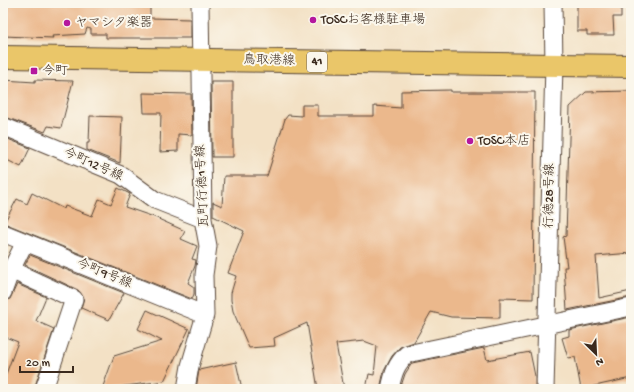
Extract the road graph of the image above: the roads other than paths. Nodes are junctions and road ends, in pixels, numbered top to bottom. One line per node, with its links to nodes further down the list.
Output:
1 (200, 3): 4 (street, 瓦町行徳1号線)
2 (553, 3): 5 (street, 行徳28号線)
3 (3, 58): 4 (main road, 鳥取港線 / 41)
4 (199, 59): 5 (main road, 鳥取港線 / 41); 8 (street, 瓦町行徳1号線)
5 (554, 66): 6 (main road, 鳥取港線 / 41); 15 (street, 行徳28号線)
6 (631, 66)
7 (3, 126): 8 (street, 今町12号線)
8 (202, 219): 14 (street, 瓦町行徳1号線)
9 (3, 233): 10 (street, 今町9号線)
10 (25, 242): 11 (street); 14 (street, 今町9号線)
11 (11, 270): 12 (street); 16 (street)
12 (3, 292)
13 (631, 307): 15 (street)
14 (205, 315): 17 (street, 瓦町行徳1号線)
15 (547, 325): 18 (street); 19 (street, 行徳28号線)
16 (44, 389)
17 (186, 389)
18 (390, 389)
19 (545, 389)

